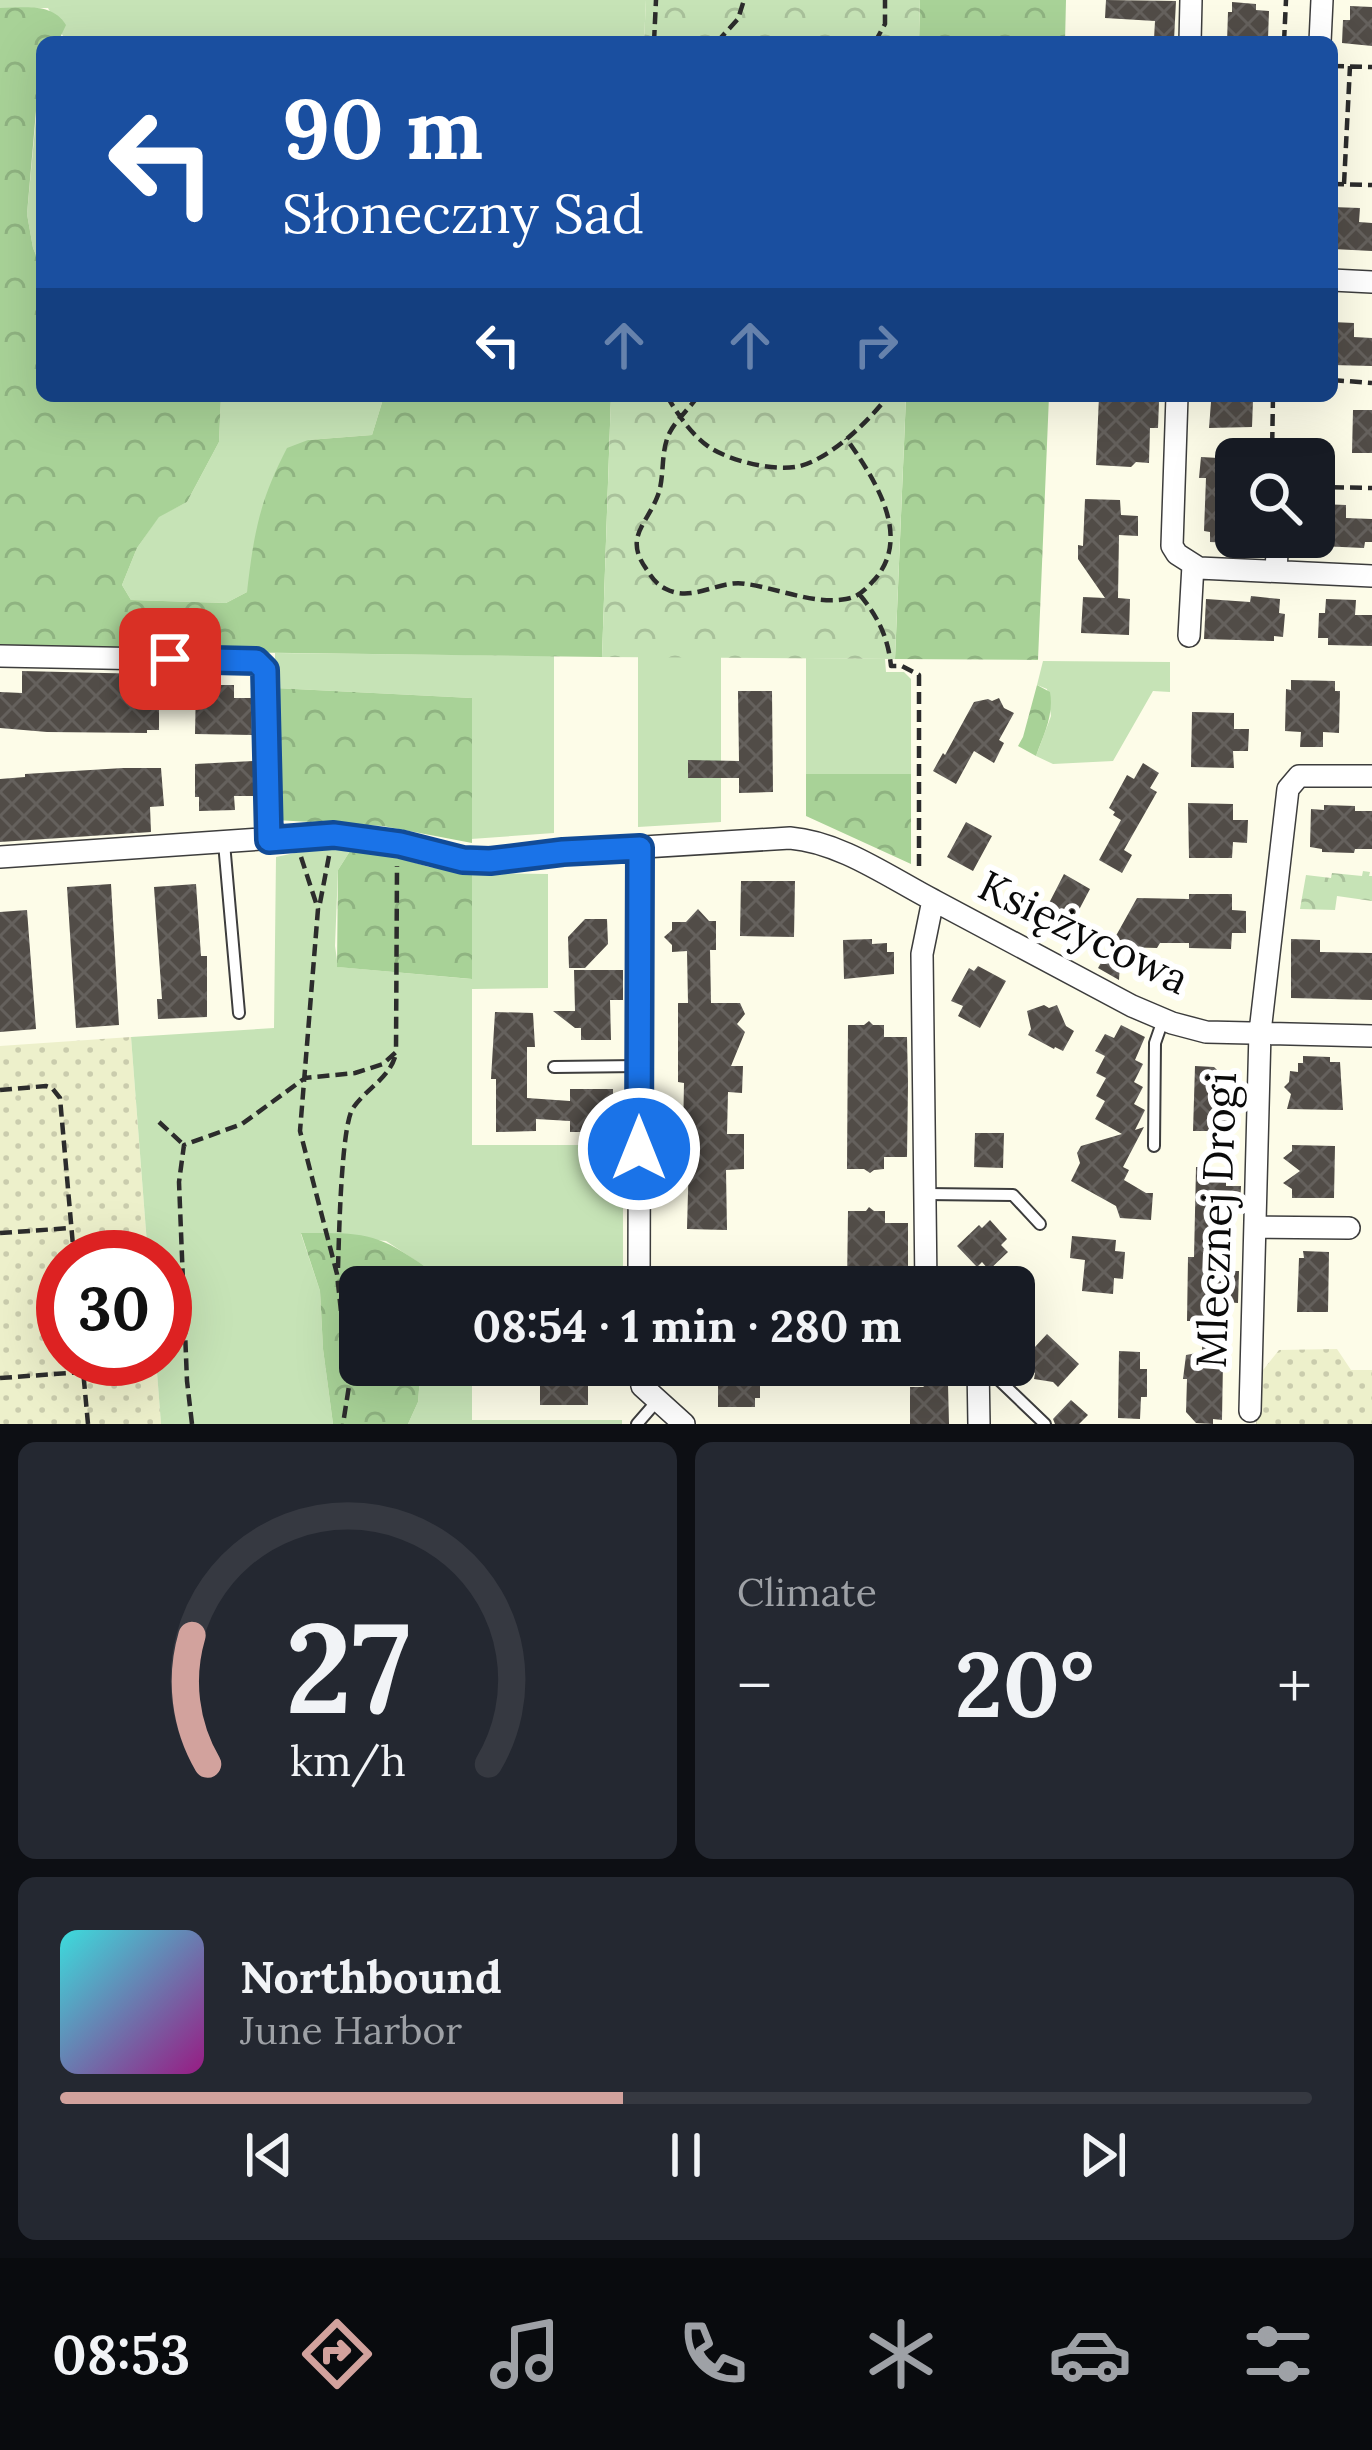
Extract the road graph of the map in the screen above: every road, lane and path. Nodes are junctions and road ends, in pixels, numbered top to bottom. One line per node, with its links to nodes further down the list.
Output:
1 (656, 0): 7 (path)
2 (744, 0): 8 (path)
3 (885, 0): 9 (path)
4 (1191, 0): 10 (street)
5 (1286, 0): 11 (path)
6 (1322, 0): 12 (street)
7 (654, 36)
8 (722, 36)
9 (878, 36)
10 (1190, 36)
11 (1285, 36)
12 (1320, 36)
13 (1338, 66): 14 (path)
14 (1350, 66): 15 (path); 17 (path)
15 (1372, 67)
16 (1338, 184): 17 (path)
17 (1343, 184): 18 (path)
18 (1372, 185)
19 (1338, 280): 20 (street)
20 (1372, 281)
21 (1338, 380): 22 (path)
22 (1372, 382)
23 (671, 402): 28 (path)
24 (694, 402): 28 (path)
25 (884, 402): 29 (path)
26 (1177, 402): 34 (street)
27 (1274, 402): 30 (path)
28 (681, 419): 29 (path); 37 (path)
29 (847, 438): 37 (path)
30 (1273, 438)
31 (1335, 487): 32 (path)
32 (1372, 488)
33 (1276, 558): 35 (street)
34 (1193, 565): 35 (street); 38 (street)
35 (1276, 570): 36 (street)
36 (1372, 576)
37 (860, 595): 47 (path)
38 (1189, 636)
39 (0, 656): 42 (street)
40 (1372, 776): 51 (street, Mlecznej Drogi)
41 (334, 835): 42 (street); 44 (street); 48 (path)
42 (278, 839): 43 (street); 48 (path)
43 (224, 843): 46 (street); 49 (lane)
44 (400, 844): 45 (street); 53 (path)
45 (640, 848): 47 (street); 54 (street)
46 (0, 857)
47 (933, 900): 50 (street, Księżycowa); 61 (street, Księżycowa)
48 (318, 909): 56 (path)
49 (239, 1013)
50 (1163, 1020): 51 (street, Księżycowa); 60 (lane)
51 (1260, 1032): 52 (street, Księżycowa); 64 (street, Mlecznej Drogi)
52 (1372, 1036)
53 (397, 1052): 56 (path); 69 (path)
54 (639, 1066): 55 (lane); 67 (street)
55 (554, 1067)
56 (305, 1078): 59 (path); 69 (path)
57 (0, 1090): 63 (path)
58 (159, 1122): 59 (path)
59 (184, 1145): 79 (path)
60 (1154, 1145)
61 (926, 1194): 62 (lane); 68 (street, Księżycowa)
62 (1040, 1224)
63 (71, 1228): 66 (path)
64 (1255, 1228): 65 (street); 77 (street, Mlecznej Drogi)
65 (1349, 1228)
66 (0, 1233)
67 (639, 1266)
68 (926, 1266)
69 (338, 1274): 80 (path)
70 (36, 1375): 71 (path)
71 (0, 1378)
72 (84, 1386): 78 (path)
73 (642, 1386): 76 (street)
74 (978, 1386): 83 (street)
75 (1005, 1386): 84 (lane)
76 (657, 1401): 81 (lane); 82 (street)
77 (1250, 1411)
78 (88, 1424)
79 (192, 1424)
80 (343, 1424)
81 (637, 1424)
82 (684, 1424)
83 (979, 1424)
84 (1045, 1424)

